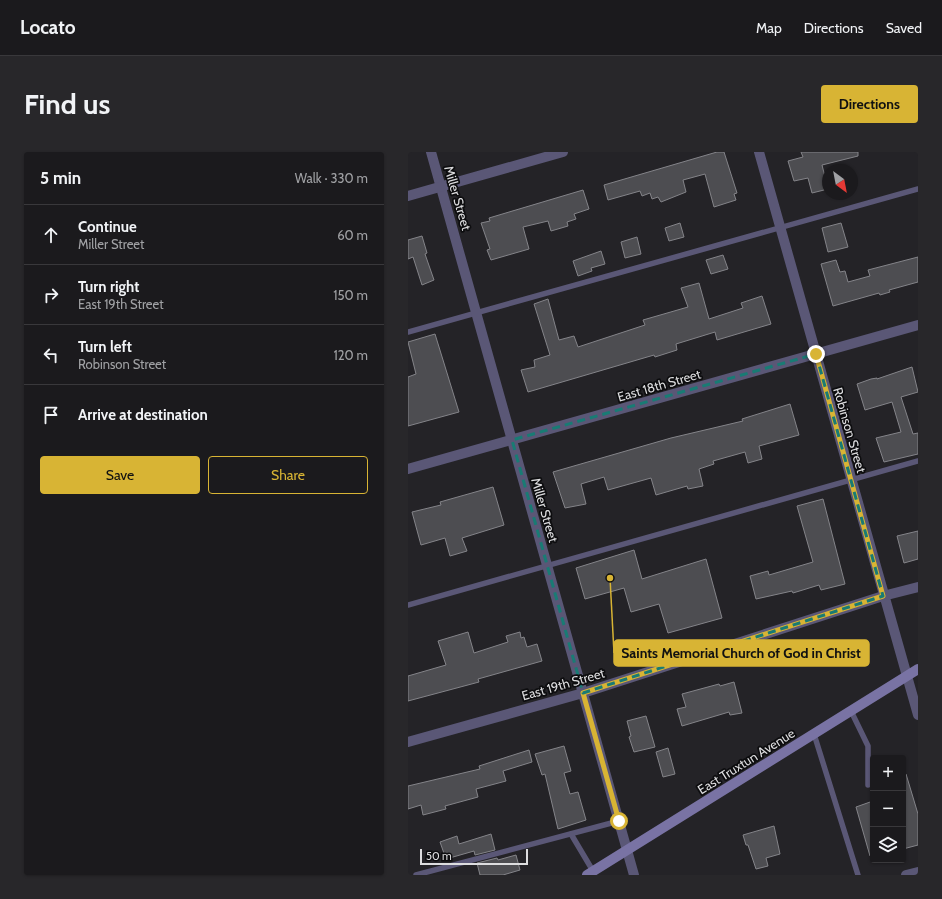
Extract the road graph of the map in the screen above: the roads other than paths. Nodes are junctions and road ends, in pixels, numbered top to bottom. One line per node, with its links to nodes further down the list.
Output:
1 (431, 152): 4 (street, Miller Street)
2 (563, 152): 4 (street)
3 (759, 152): 7 (street, Robinson Street)
4 (441, 186): 6 (street); 8 (street, Miller Street)
5 (918, 189): 7 (lane)
6 (408, 196)
7 (780, 227): 8 (lane); 11 (street, Robinson Street)
8 (476, 312): 10 (lane); 12 (street, Miller Street)
9 (918, 325): 11 (street, East 18th Street)
10 (408, 332)
11 (816, 354): 12 (street, East 18th Street); 15 (street, Robinson Street)
12 (512, 440): 14 (street, East 18th Street); 16 (street, Miller Street)
13 (918, 461): 15 (lane)
14 (408, 469)
15 (851, 479): 16 (lane); 18 (street, Robinson Street)
16 (547, 566): 19 (lane); 22 (street, Miller Street)
17 (918, 587): 18 (street, East 19th Street)
18 (883, 596): 21 (street, Robinson Street); 22 (street, East 19th Street)
19 (408, 605)
20 (918, 669): 21 (main road, East Truxtun Avenue)
21 (906, 676): 23 (main road, East Truxtun Avenue); 24 (street, Robinson Street)
22 (583, 693): 26 (street, East 19th Street); 28 (street, Miller Street)
23 (851, 711): 25 (main road, East Truxtun Avenue); 27 (lane)
24 (918, 715)
25 (814, 734): 30 (main road, East Truxtun Avenue); 35 (lane)
26 (408, 742)
27 (868, 785)
28 (619, 821): 29 (lane); 30 (street, Miller Street)
29 (571, 834): 32 (lane); 33 (lane)
30 (627, 850): 32 (main road, East Truxtun Avenue); 34 (street, Miller Street)
31 (918, 872): 36 (street)
32 (590, 873)
33 (416, 875)
34 (634, 875)
35 (858, 875)
36 (906, 875)

